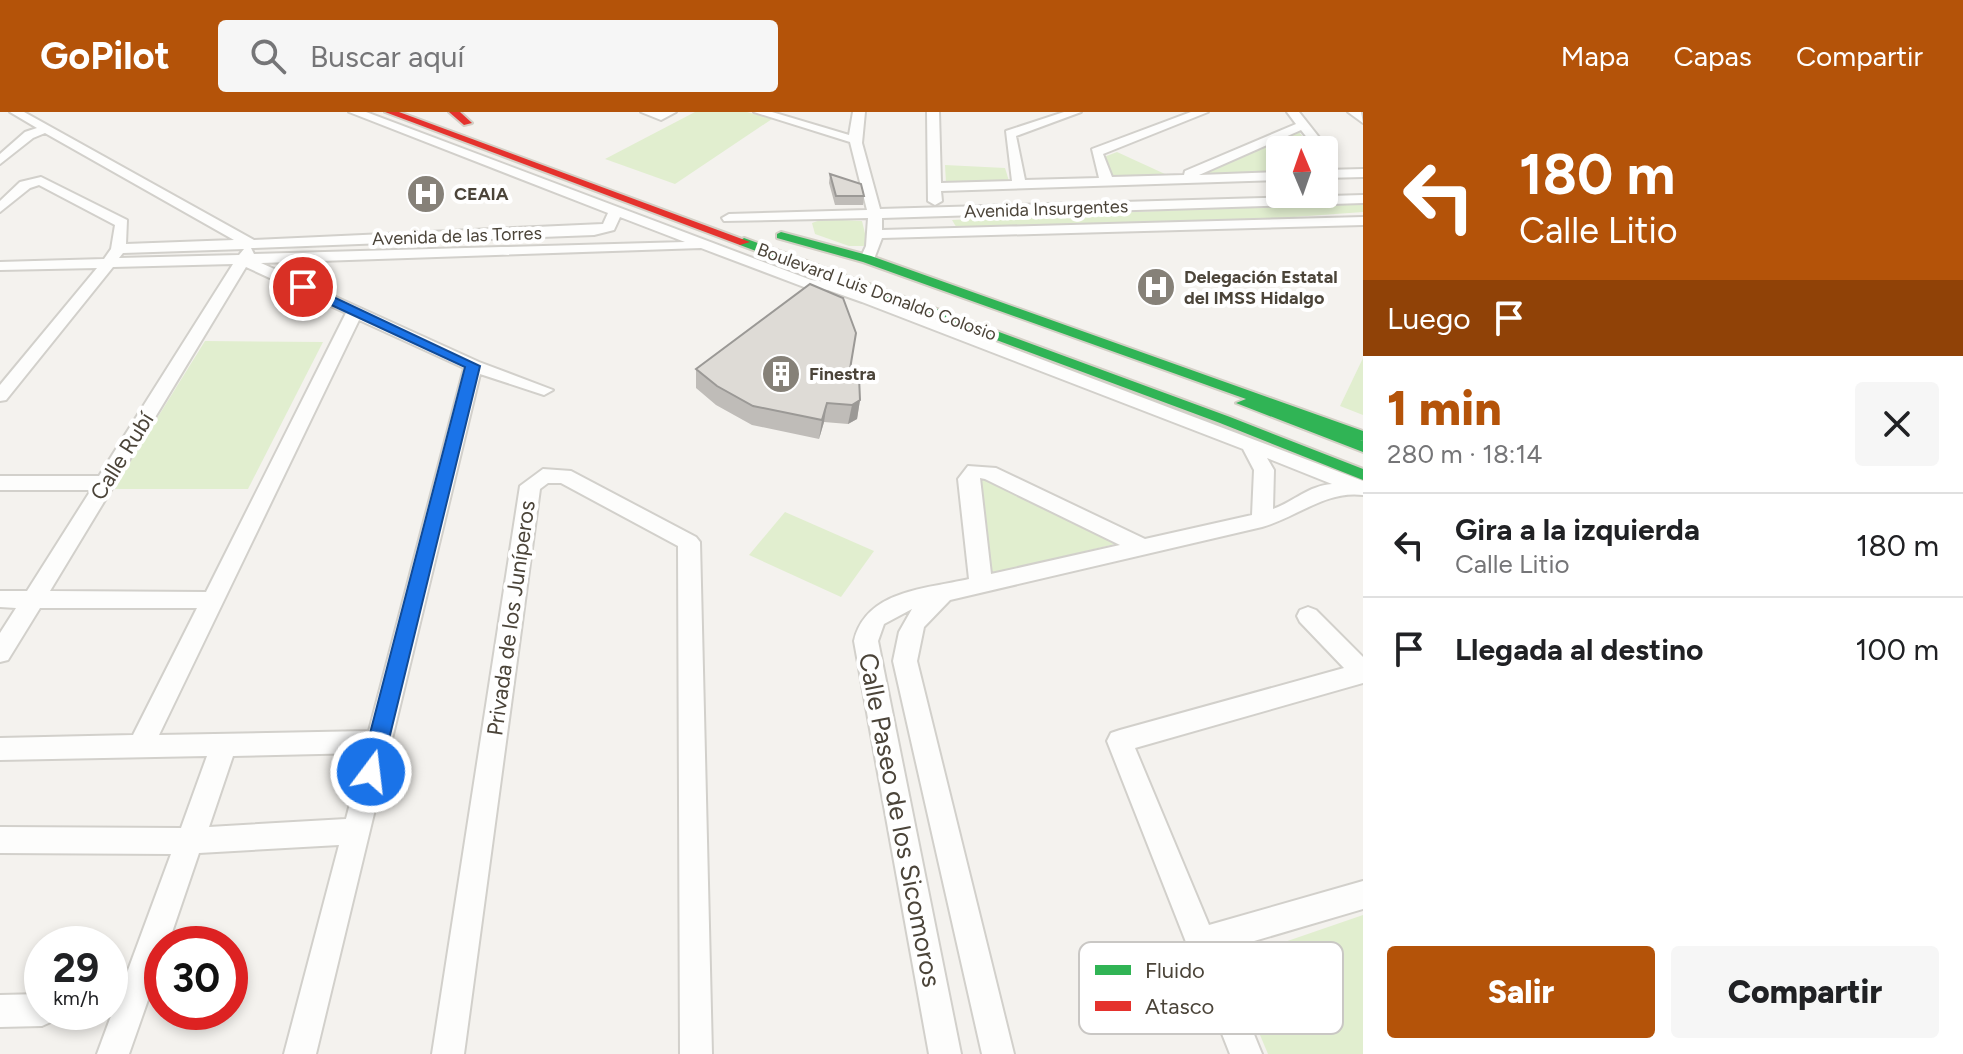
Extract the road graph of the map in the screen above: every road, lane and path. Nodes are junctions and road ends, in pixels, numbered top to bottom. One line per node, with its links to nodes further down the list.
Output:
1 (16, 112): 17 (street)
2 (355, 112): 39 (street)
3 (390, 112): 58 (main road, Boulevard Luis Donaldo Colosio)
4 (433, 112): 14 (main road, Boulevard Luis Donaldo Colosio)
5 (647, 112): 6 (street)
6 (670, 112)
7 (760, 112): 21 (street)
8 (859, 112): 21 (street)
9 (1075, 112): 32 (street)
10 (1202, 112): 31 (street)
11 (1293, 112): 16 (street)
12 (1354, 112): 15 (street)
13 (936, 113): 33 (street)
14 (460, 118): 41 (main road, Boulevard Luis Donaldo Colosio)
15 (1363, 119)
16 (1303, 125): 20 (street); 28 (street)
17 (47, 129): 19 (street); 47 (street)
18 (0, 135): 19 (street)
19 (29, 135): 22 (street)
20 (1312, 136)
21 (855, 140): 40 (street)
22 (0, 160)
23 (1338, 168): 25 (street)
24 (1338, 173): 25 (street)
25 (1342, 173): 26 (street)
26 (1363, 173)
27 (1266, 176): 28 (street)
28 (1178, 179): 30 (street)
29 (1131, 180): 30 (street); 31 (street); 36 (street)
30 (1149, 180): 37 (street)
31 (1107, 181): 32 (street)
32 (1019, 184): 33 (street)
33 (934, 187): 35 (street)
34 (1363, 199): 37 (street, Avenida Insurgentes)
35 (935, 202)
36 (1153, 206): 37 (street, Avenida Insurgentes); 40 (street, Avenida Insurgentes)
37 (1171, 206)
38 (0, 208): 46 (street)
39 (615, 212): 45 (street); 47 (street, Avenida de las Torres)
40 (874, 214): 41 (street, Avenida Insurgentes); 43 (street)
41 (729, 218): 44 (main road, Boulevard Luis Donaldo Colosio)
42 (1363, 221): 43 (street, Avenida Insurgentes)
43 (875, 234): 48 (street)
44 (781, 236): 48 (main road); 57 (main road, Boulevard Luis Donaldo Colosio)
45 (708, 246): 47 (street); 56 (street)
46 (118, 249): 47 (street, Avenida de las Torres); 49 (street, Avenida de las Torres); 50 (street)
47 (248, 252): 50 (street); 51 (street); 60 (street, Calle Rubí)
48 (867, 259): 55 (main road)
49 (5, 260): 50 (street)
50 (108, 264): 54 (street)
51 (355, 311): 52 (street); 68 (street)
52 (473, 366): 53 (street); 72 (street)
53 (544, 390)
54 (0, 396)
55 (1363, 436)
56 (1250, 445): 61 (street); 62 (street)
57 (1363, 447)
58 (1363, 475)
59 (0, 483): 60 (street)
60 (105, 483): 67 (street, Calle Rubí)
61 (1363, 488): 62 (street)
62 (1262, 520): 63 (street)
63 (1146, 549): 64 (street); 64 (street)
64 (981, 586): 65 (street)
65 (942, 594): 90 (street, Calle Paseo de los Sicomoros); 91 (street, Calle Paseo de los Sicomoros)
66 (0, 599): 67 (street)
67 (33, 599): 68 (street); 70 (street, Calle Rubí)
68 (213, 600): 73 (street)
69 (1308, 616): 71 (street)
70 (0, 653)
71 (1363, 672): 80 (street)
72 (378, 742): 74 (street); 76 (street)
73 (141, 746): 74 (street); 75 (street)
74 (224, 746): 78 (street)
75 (0, 749)
76 (355, 831): 78 (street); 87 (street)
77 (0, 840): 78 (street)
78 (187, 841): 81 (street)
79 (1363, 895): 80 (street)
80 (1201, 942)
81 (128, 988)
82 (24, 1010): 83 (street)
83 (0, 1011)
84 (117, 1030): 86 (street)
85 (1238, 1034): 92 (street)
86 (113, 1054)
87 (300, 1054)
88 (448, 1054): 89 (street, Privada de los Juníperos)
89 (696, 1054)
90 (945, 1054)
91 (998, 1054)
92 (1246, 1054)

